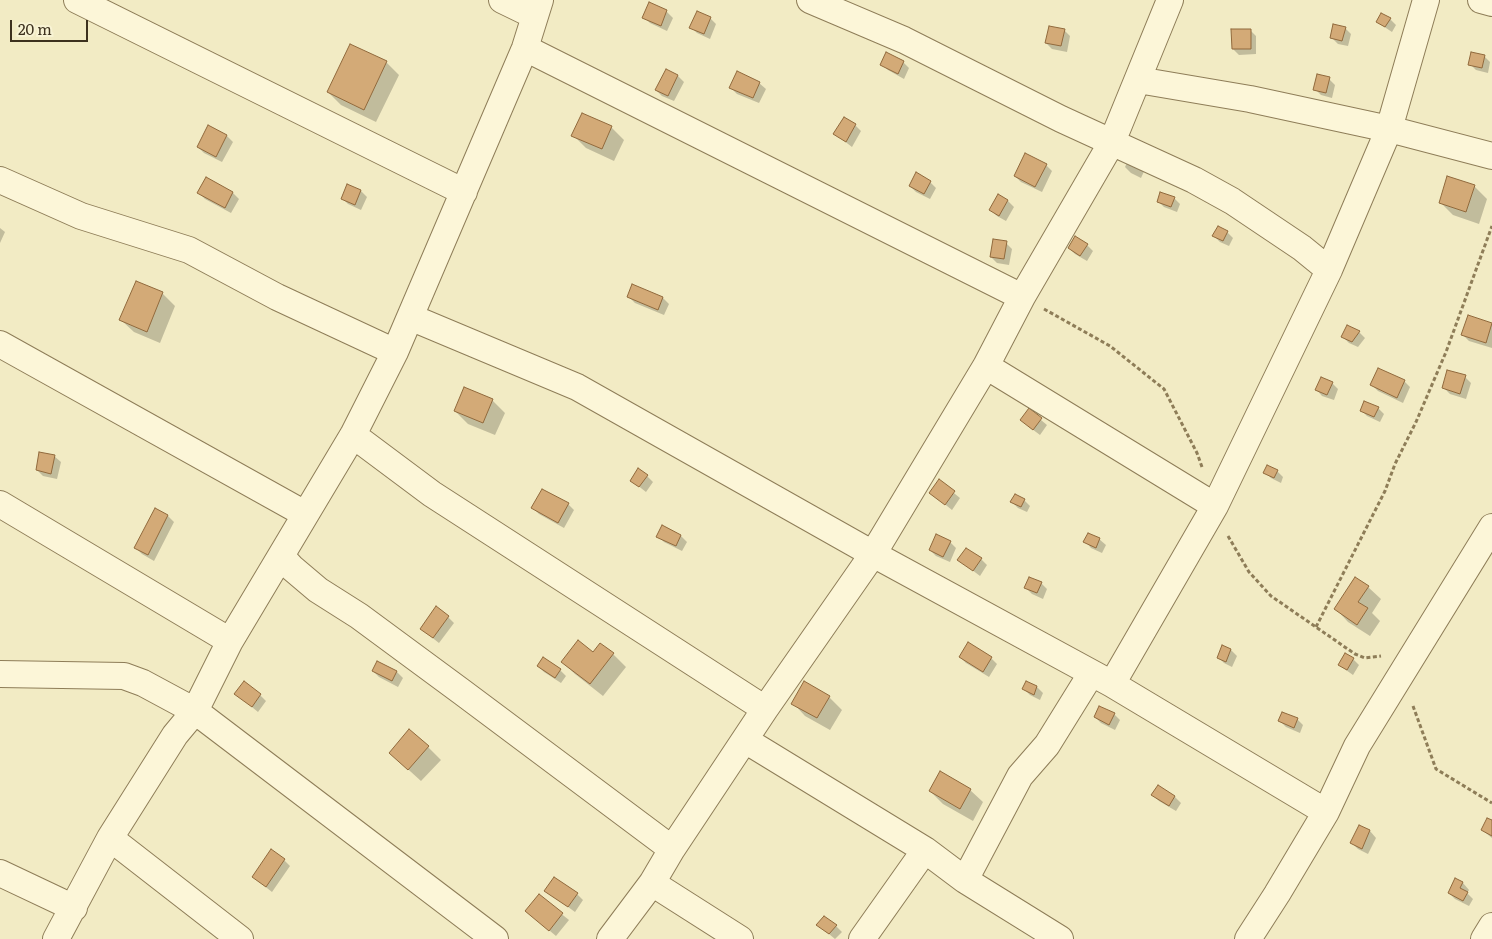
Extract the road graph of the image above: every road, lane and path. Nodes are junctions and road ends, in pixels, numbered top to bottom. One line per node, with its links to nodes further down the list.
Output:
1 (77, 0): 15 (street)
2 (502, 0): 8 (street)
3 (810, 0): 12 (street)
4 (1170, 0): 10 (street)
5 (1426, 0): 11 (street)
6 (1481, 0): 7 (street)
7 (1492, 3)
8 (538, 8): 9 (street)
9 (525, 48): 15 (street); 18 (street)
10 (1138, 80): 11 (street); 12 (street)
11 (1389, 129): 13 (street); 17 (street)
12 (1112, 142): 17 (street); 18 (street)
13 (1492, 156)
14 (0, 180): 21 (street)
15 (464, 192): 19 (street)
16 (1492, 226): 30 (path)
17 (1330, 270): 25 (street)
18 (1022, 297): 22 (street)
19 (410, 317): 21 (street); 28 (street)
20 (0, 344): 26 (street)
21 (395, 352): 23 (street)
22 (986, 366): 25 (street); 28 (street)
23 (352, 435): 26 (street); 35 (street)
24 (0, 504): 31 (street)
25 (1215, 506): 34 (street)
26 (305, 514): 29 (street)
27 (1492, 527): 33 (street)
28 (873, 554): 34 (street); 35 (street)
29 (281, 556): 31 (street); 41 (street)
30 (1316, 627)
31 (230, 641): 36 (street)
32 (0, 674): 36 (street)
33 (1402, 674): 38 (path); 39 (street)
34 (1102, 679): 39 (street); 44 (street)
35 (765, 709): 37 (street)
36 (195, 710): 40 (street); 50 (street)
37 (745, 740): 41 (street); 42 (street)
38 (1492, 803)
39 (1326, 812): 55 (street)
40 (110, 838): 46 (street); 49 (street)
41 (672, 850): 45 (street)
42 (925, 850): 44 (street); 53 (street)
43 (0, 873): 46 (street)
44 (965, 880): 54 (street)
45 (652, 883): 51 (street); 52 (street)
46 (74, 908): 48 (street)
47 (1492, 926): 56 (street)
48 (56, 939)
49 (240, 939)
50 (495, 939)
51 (610, 939)
52 (740, 939)
53 (862, 939)
54 (1060, 939)
55 (1248, 939)
56 (1484, 939)

